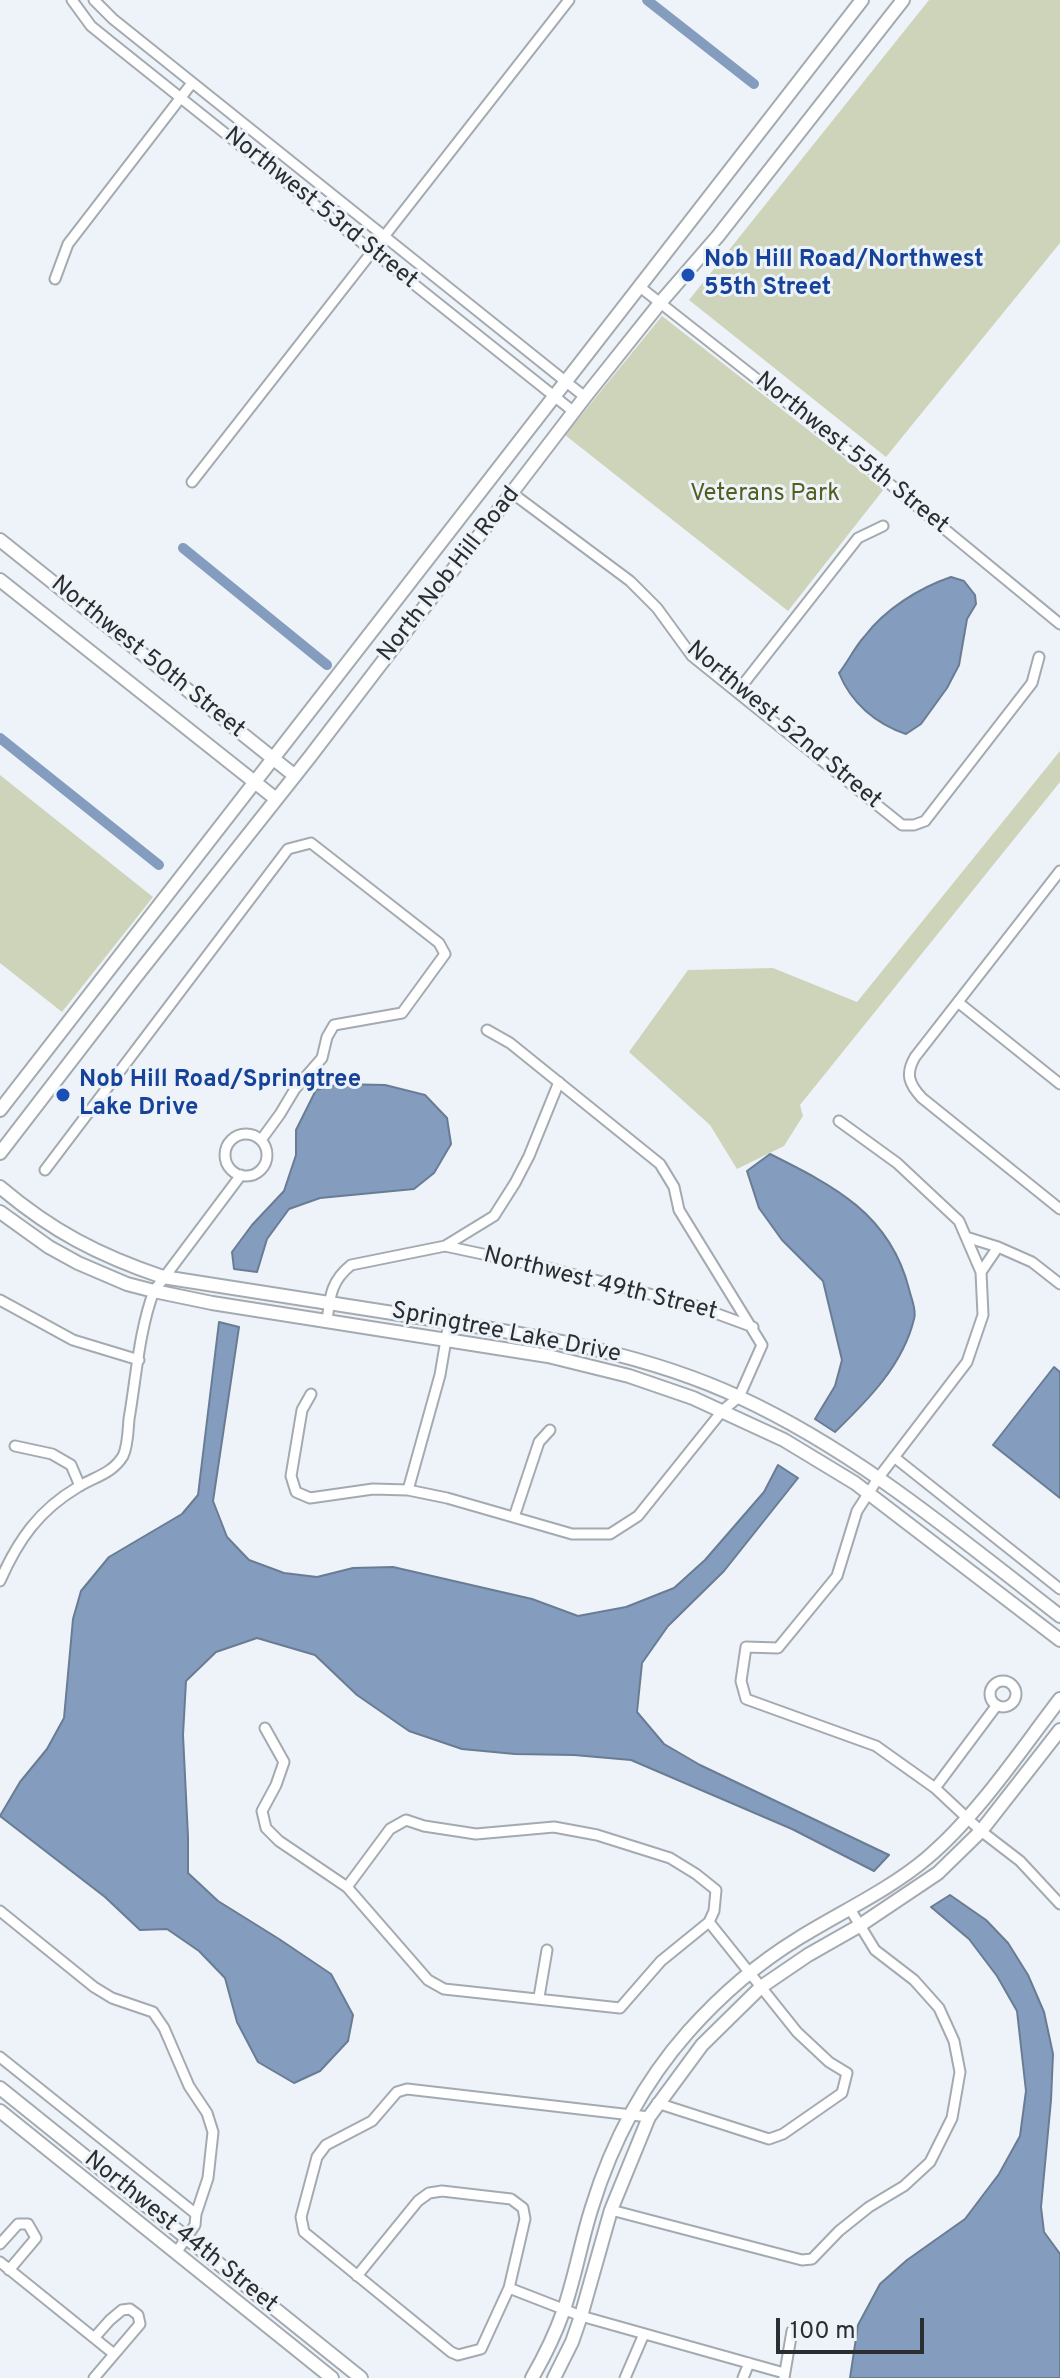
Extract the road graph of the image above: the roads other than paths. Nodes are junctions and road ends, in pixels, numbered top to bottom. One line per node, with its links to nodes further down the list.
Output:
1 (72, 0): 7 (street, Northwest 53rd Street)
2 (94, 0): 6 (street, Northwest 53rd Street)
3 (569, 0): 8 (street)
4 (862, 0): 11 (street, North Nob Hill Road)
5 (903, 0): 12 (street, North Nob Hill Road)
6 (192, 83): 7 (street); 8 (street, Northwest 53rd Street)
7 (181, 98): 9 (street, Northwest 53rd Street); 10 (street)
8 (384, 236): 9 (street); 13 (street, Northwest 53rd Street)
9 (372, 251): 14 (street, Northwest 53rd Street); 17 (street)
10 (55, 279)
11 (640, 287): 12 (street, Northwest 55th Street); 13 (street, North Nob Hill Road)
12 (660, 303): 15 (street, North Nob Hill Road); 22 (street, Northwest 55th Street)
13 (565, 380): 14 (street, North Nob Hill Road); 15 (street, Northwest 53rd Street)
14 (553, 395): 16 (street, Northwest 53rd Street); 25 (street, North Nob Hill Road)
15 (585, 397): 16 (street, North Nob Hill Road)
16 (574, 412): 18 (street, North Nob Hill Road)
17 (192, 482)
18 (512, 493): 24 (street, Northwest 52nd Street); 26 (street, North Nob Hill Road)
19 (883, 526): 24 (street)
20 (0, 540): 25 (street, Northwest 50th Street)
21 (0, 580): 27 (street, Northwest 50th Street)
22 (1060, 624)
23 (1039, 657): 24 (street, Northwest 52nd Street)
24 (737, 692)
25 (273, 759): 26 (street, Northwest 50th Street); 27 (street, North Nob Hill Road)
26 (295, 776): 28 (street, North Nob Hill Road)
27 (253, 782): 28 (street, Northwest 50th Street); 34 (street, North Nob Hill Road)
28 (276, 799): 37 (street, North Nob Hill Road)
29 (1060, 871): 30 (street)
30 (959, 1003): 33 (street); 41 (street)
31 (487, 1030): 32 (street)
32 (559, 1082): 44 (street); 54 (street)
33 (1060, 1084)
34 (0, 1110)
35 (839, 1121): 43 (street)
36 (261, 1140): 38 (street); 39 (street); 39 (street)
37 (0, 1153)
38 (45, 1170)
39 (241, 1175): 47 (street)
40 (0, 1187): 47 (street, Springtree Lake Drive)
41 (1060, 1209)
42 (0, 1212): 49 (street, Springtree Lake Drive)
43 (966, 1237): 45 (street); 46 (street)
44 (445, 1246): 51 (street); 54 (street, Northwest 49th Street)
45 (998, 1247): 46 (street); 48 (street)
46 (981, 1272): 62 (street)
47 (163, 1277): 49 (street); 51 (street, Springtree Lake Drive)
48 (1060, 1284)
49 (154, 1291): 52 (street, Springtree Lake Drive); 56 (street)
50 (0, 1300): 56 (street)
51 (329, 1303): 52 (street); 53 (street, Springtree Lake Drive)
52 (327, 1321): 55 (street, Springtree Lake Drive)
53 (449, 1322): 55 (street); 58 (street, Springtree Lake Drive)
54 (753, 1327): 58 (street)
55 (446, 1340): 59 (street, Springtree Lake Drive); 65 (street)
56 (139, 1360): 64 (street)
57 (311, 1394): 65 (street)
58 (739, 1397): 59 (street); 63 (street, Springtree Lake Drive)
59 (723, 1410): 66 (street, Springtree Lake Drive); 67 (street)
60 (550, 1430): 67 (street)
61 (15, 1446): 64 (street)
62 (894, 1457): 63 (street); 71 (street)
63 (879, 1477): 66 (street); 72 (street, Springtree Lake Drive)
64 (80, 1486): 69 (street)
65 (408, 1490): 67 (street)
66 (869, 1492): 73 (street, Springtree Lake Drive); 78 (street)
67 (514, 1517)
68 (0, 1548): 69 (street)
69 (10, 1556): 70 (street)
70 (0, 1581)
71 (1060, 1589)
72 (1060, 1616)
73 (1060, 1640)
74 (1060, 1699): 79 (street)
75 (997, 1705): 78 (street)
76 (265, 1728): 81 (street)
77 (1060, 1730): 80 (street)
78 (935, 1788): 79 (street)
79 (967, 1817): 80 (street); 83 (street)
80 (981, 1831): 82 (street); 86 (street)
81 (347, 1887): 85 (street); 90 (street)
82 (1060, 1904)
83 (850, 1909): 86 (street); 88 (street)
84 (0, 1911): 98 (street)
85 (709, 1922): 88 (street); 90 (street)
86 (859, 1926): 89 (street); 97 (street)
87 (547, 1950): 90 (street)
88 (750, 1971): 89 (street); 95 (street)
89 (761, 1987): 93 (street); 93 (street)
90 (539, 1997)
91 (0, 2057): 98 (street)
92 (0, 2088): 99 (street, Northwest 44th Street)
93 (657, 2103): 96 (street)
94 (0, 2111): 101 (street, Northwest 44th Street)
95 (628, 2115): 96 (street); 104 (street); 106 (street)
96 (649, 2117): 97 (street)
97 (611, 2210): 107 (street)
98 (196, 2214): 99 (street)
99 (187, 2238): 101 (street); 116 (street, Northwest 44th Street)
100 (0, 2244): 103 (street)
101 (176, 2253): 115 (street, Northwest 44th Street)
102 (0, 2262): 103 (street)
103 (9, 2270): 110 (street)
104 (357, 2276): 105 (street); 105 (street)
105 (509, 2288): 106 (street)
106 (564, 2310): 107 (street); 117 (street)
107 (581, 2316): 109 (street); 118 (street)
108 (792, 2331): 113 (street)
109 (644, 2334): 112 (street); 119 (street)
110 (94, 2338): 111 (street); 111 (street)
111 (114, 2354): 114 (street)
112 (749, 2363): 113 (street); 120 (street)
113 (784, 2375)
114 (94, 2378)
115 (332, 2378)
116 (361, 2378)
117 (532, 2378)
118 (554, 2378)
119 (625, 2378)
120 (743, 2378)

